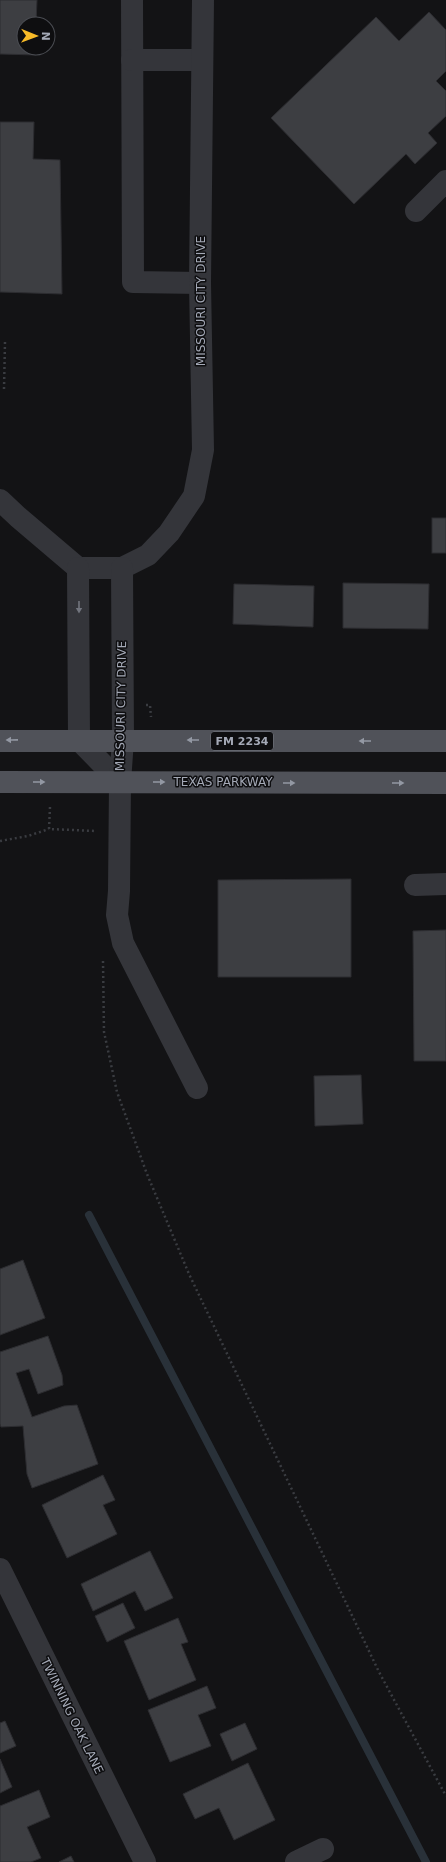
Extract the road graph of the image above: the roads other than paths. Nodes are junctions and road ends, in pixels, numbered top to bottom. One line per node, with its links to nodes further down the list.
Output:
1 (132, 0): 3 (street)
2 (202, 0): 4 (street, MISSOURI CITY DRIVE)
3 (132, 60): 4 (street); 7 (street)
4 (202, 60): 7 (street, MISSOURI CITY DRIVE)
5 (446, 181): 6 (street)
6 (416, 211)
7 (200, 283): 10 (street, MISSOURI CITY DRIVE)
8 (0, 500): 9 (street)
9 (78, 568): 10 (street, MISSOURI CITY DRIVE); 12 (street, one-way to 12)
10 (122, 568): 13 (street, MISSOURI CITY DRIVE)
11 (0, 740): 12 (main road, FM 2234, one-way to 11)
12 (79, 740): 13 (main road, FM 2234); 16 (street, MISSOURI CITY DRIVE)
13 (123, 740): 14 (main road, FM 2234, one-way to 13); 16 (street, MISSOURI CITY DRIVE)
14 (446, 741)
15 (0, 782): 16 (main road, TEXAS PARKWAY, one-way to 16)
16 (120, 782): 17 (main road, TEXAS PARKWAY, one-way to 17); 20 (street)
17 (446, 783)
18 (446, 884): 19 (street)
19 (415, 885)
20 (198, 1088)
21 (0, 1569): 23 (street, TWINNING OAK LANE)
22 (323, 1849): 24 (street)
23 (145, 1862)
24 (296, 1862)

